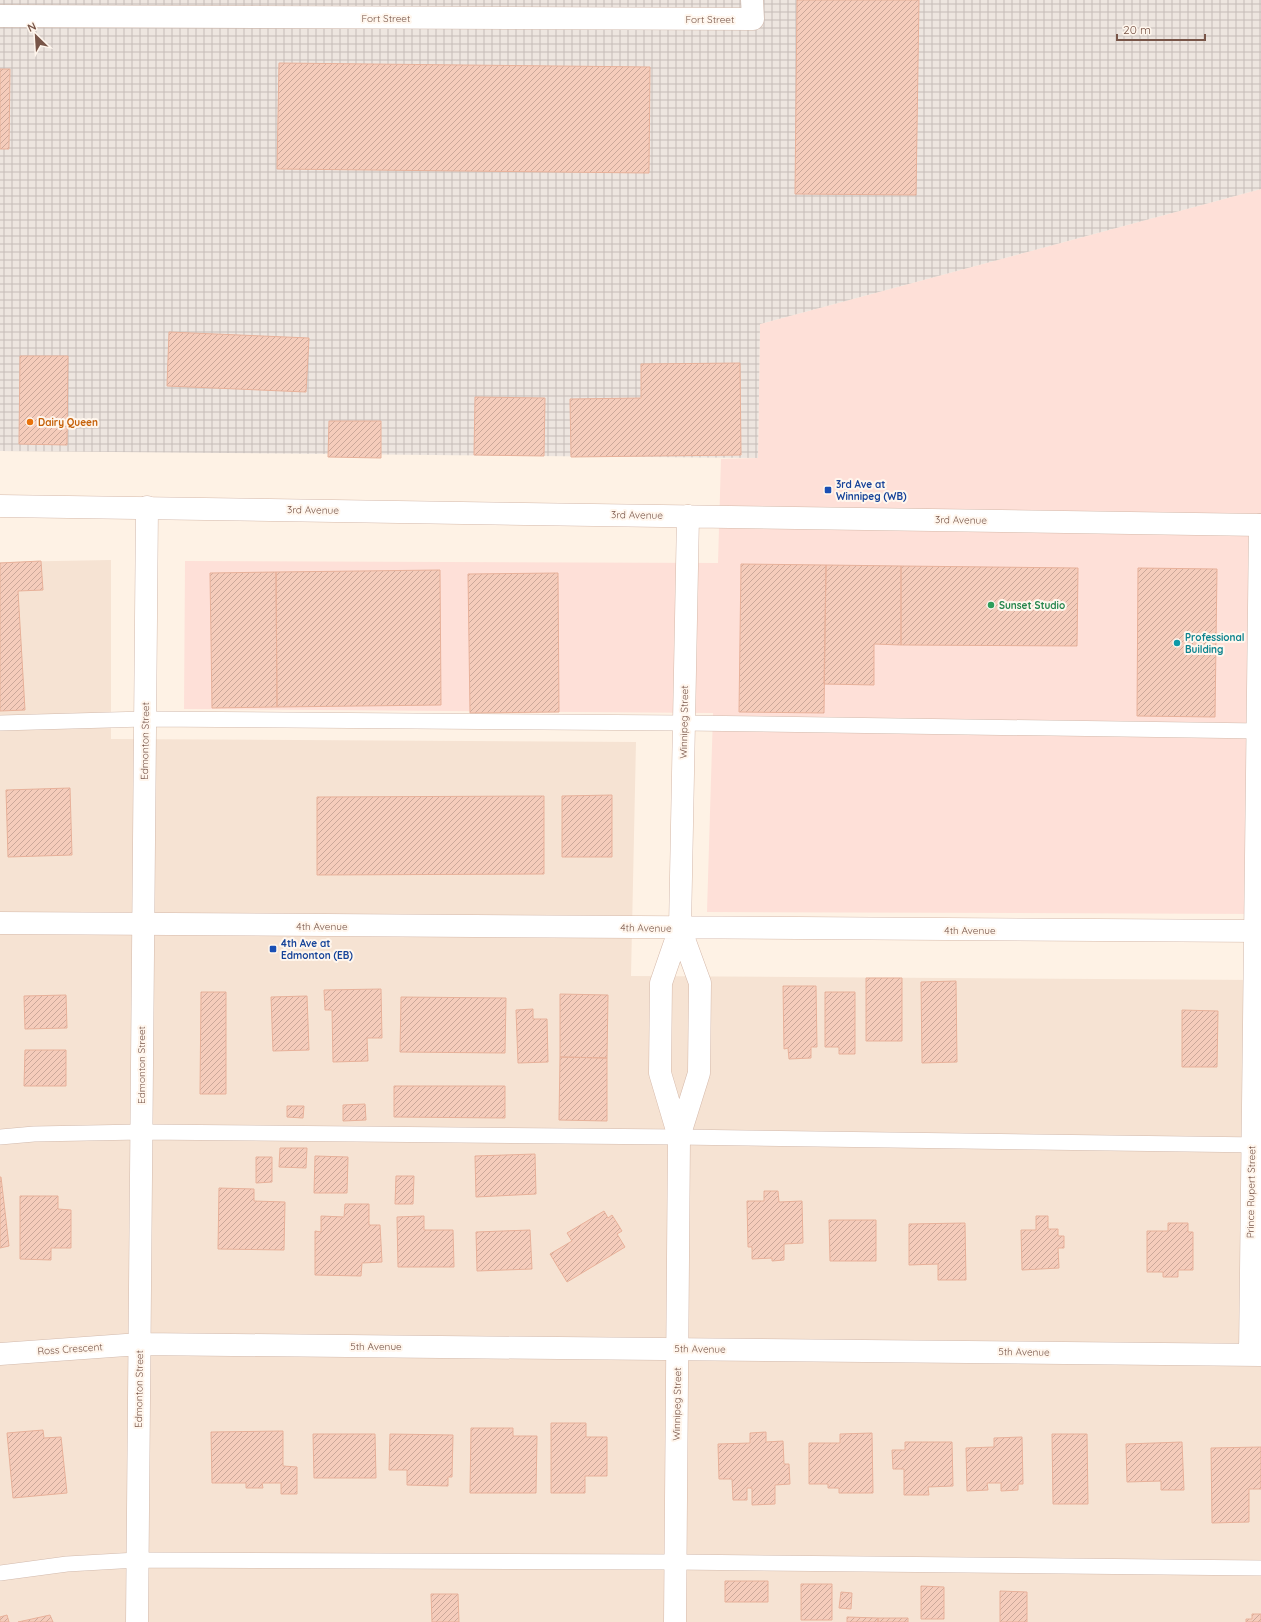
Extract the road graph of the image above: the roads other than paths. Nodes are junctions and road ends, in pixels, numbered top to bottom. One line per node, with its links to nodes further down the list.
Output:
1 (752, 0): 2 (street, Fort Street)
2 (0, 16)
3 (5, 503): 4 (street, 3rd Avenue)
4 (147, 507): 5 (street, 3rd Avenue); 7 (street, Edmonton Street)
5 (688, 516): 6 (street, 3rd Avenue); 9 (street, Winnipeg Street)
6 (1261, 525): 10 (street, Prince Rupert Street)
7 (145, 719): 8 (lane); 9 (lane); 13 (street, Edmonton Street)
8 (0, 722)
9 (684, 723): 10 (lane); 14 (street, Winnipeg Street)
10 (1259, 731): 16 (street, Prince Rupert Street)
11 (0, 923): 12 (street, 4th Avenue)
12 (32, 923): 13 (street, 4th Avenue); 15 (street, 4th Avenue)
13 (142, 924): 14 (street, 4th Avenue); 17 (street, Edmonton Street)
14 (680, 928): 16 (street, 4th Avenue); 19 (street, Winnipeg Street); 19 (street, Winnipeg Street)
15 (0, 931)
16 (1258, 931): 20 (street, Prince Rupert Street)
17 (141, 1132): 18 (lane); 19 (lane); 21 (street, Edmonton Street)
18 (0, 1137)
19 (679, 1137): 20 (lane); 22 (street, Winnipeg Street)
20 (1256, 1145): 24 (street, Prince Rupert Street)
21 (140, 1344): 22 (street, 5th Avenue); 23 (street, Ross Crescent); 25 (street, Edmonton Street)
22 (677, 1349): 24 (street, 5th Avenue); 26 (street, Winnipeg Street)
23 (0, 1354)
24 (1255, 1355)
25 (137, 1560): 26 (lane); 28 (lane); 29 (street, Edmonton Street)
26 (675, 1562): 27 (lane); 30 (street, Winnipeg Street)
27 (1261, 1568)
28 (0, 1573)
29 (137, 1622)
30 (675, 1622)

